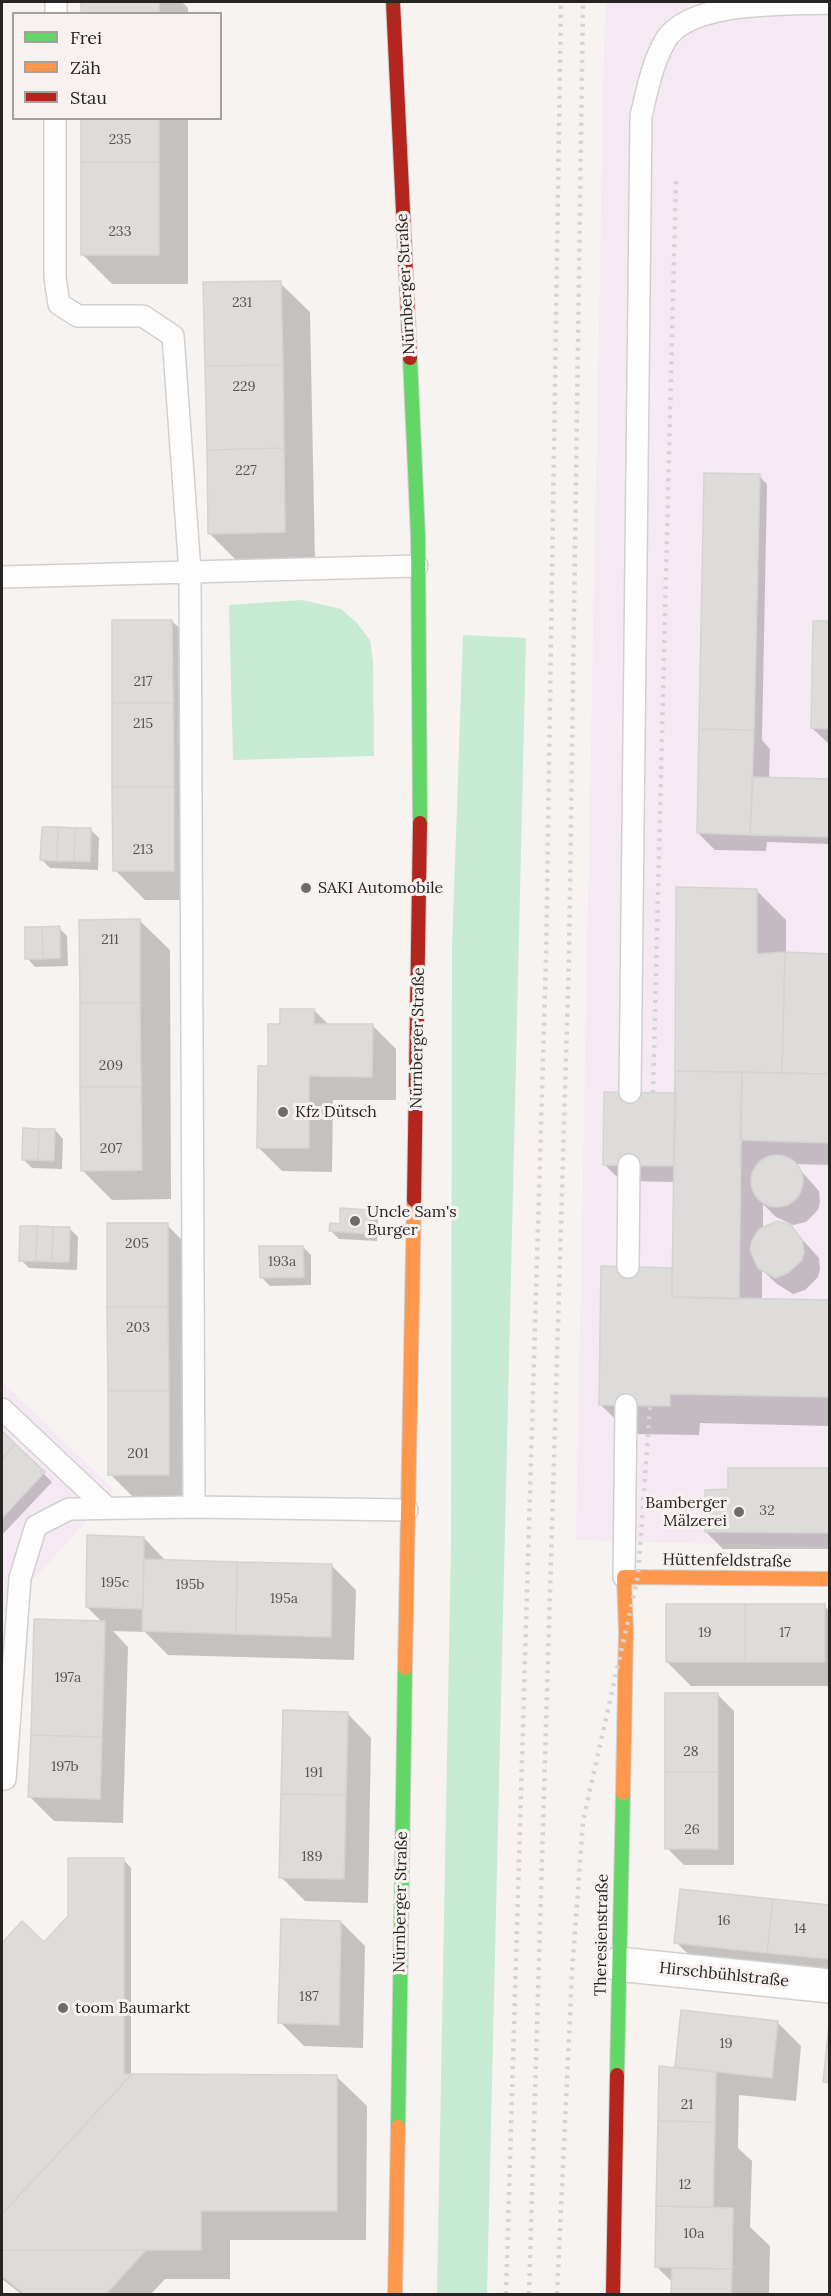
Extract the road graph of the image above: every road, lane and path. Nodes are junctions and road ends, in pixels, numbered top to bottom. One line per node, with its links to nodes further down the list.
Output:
1 (393, 2): 4 (street, Nürnberger Straße)
2 (830, 3): 7 (lane)
3 (56, 120): 5 (lane)
4 (417, 566): 5 (lane); 14 (street, Nürnberger Straße)
5 (190, 573): 6 (lane); 12 (lane)
6 (2, 577)
7 (630, 1092)
8 (629, 1165): 9 (lane)
9 (628, 1267)
10 (626, 1405): 15 (lane)
11 (2, 1409): 13 (lane)
12 (194, 1507): 13 (lane); 14 (lane)
13 (107, 1508): 17 (lane)
14 (407, 1510): 20 (street, Nürnberger Straße)
15 (624, 1577): 16 (street, Hüttenfeldstraße); 18 (street, Theresienstraße)
16 (830, 1579)
17 (5, 1779)
18 (618, 1964): 19 (street, Hirschbühlstraße); 21 (street, Theresienstraße)
19 (830, 1986)
20 (395, 2295)
21 (613, 2295)

